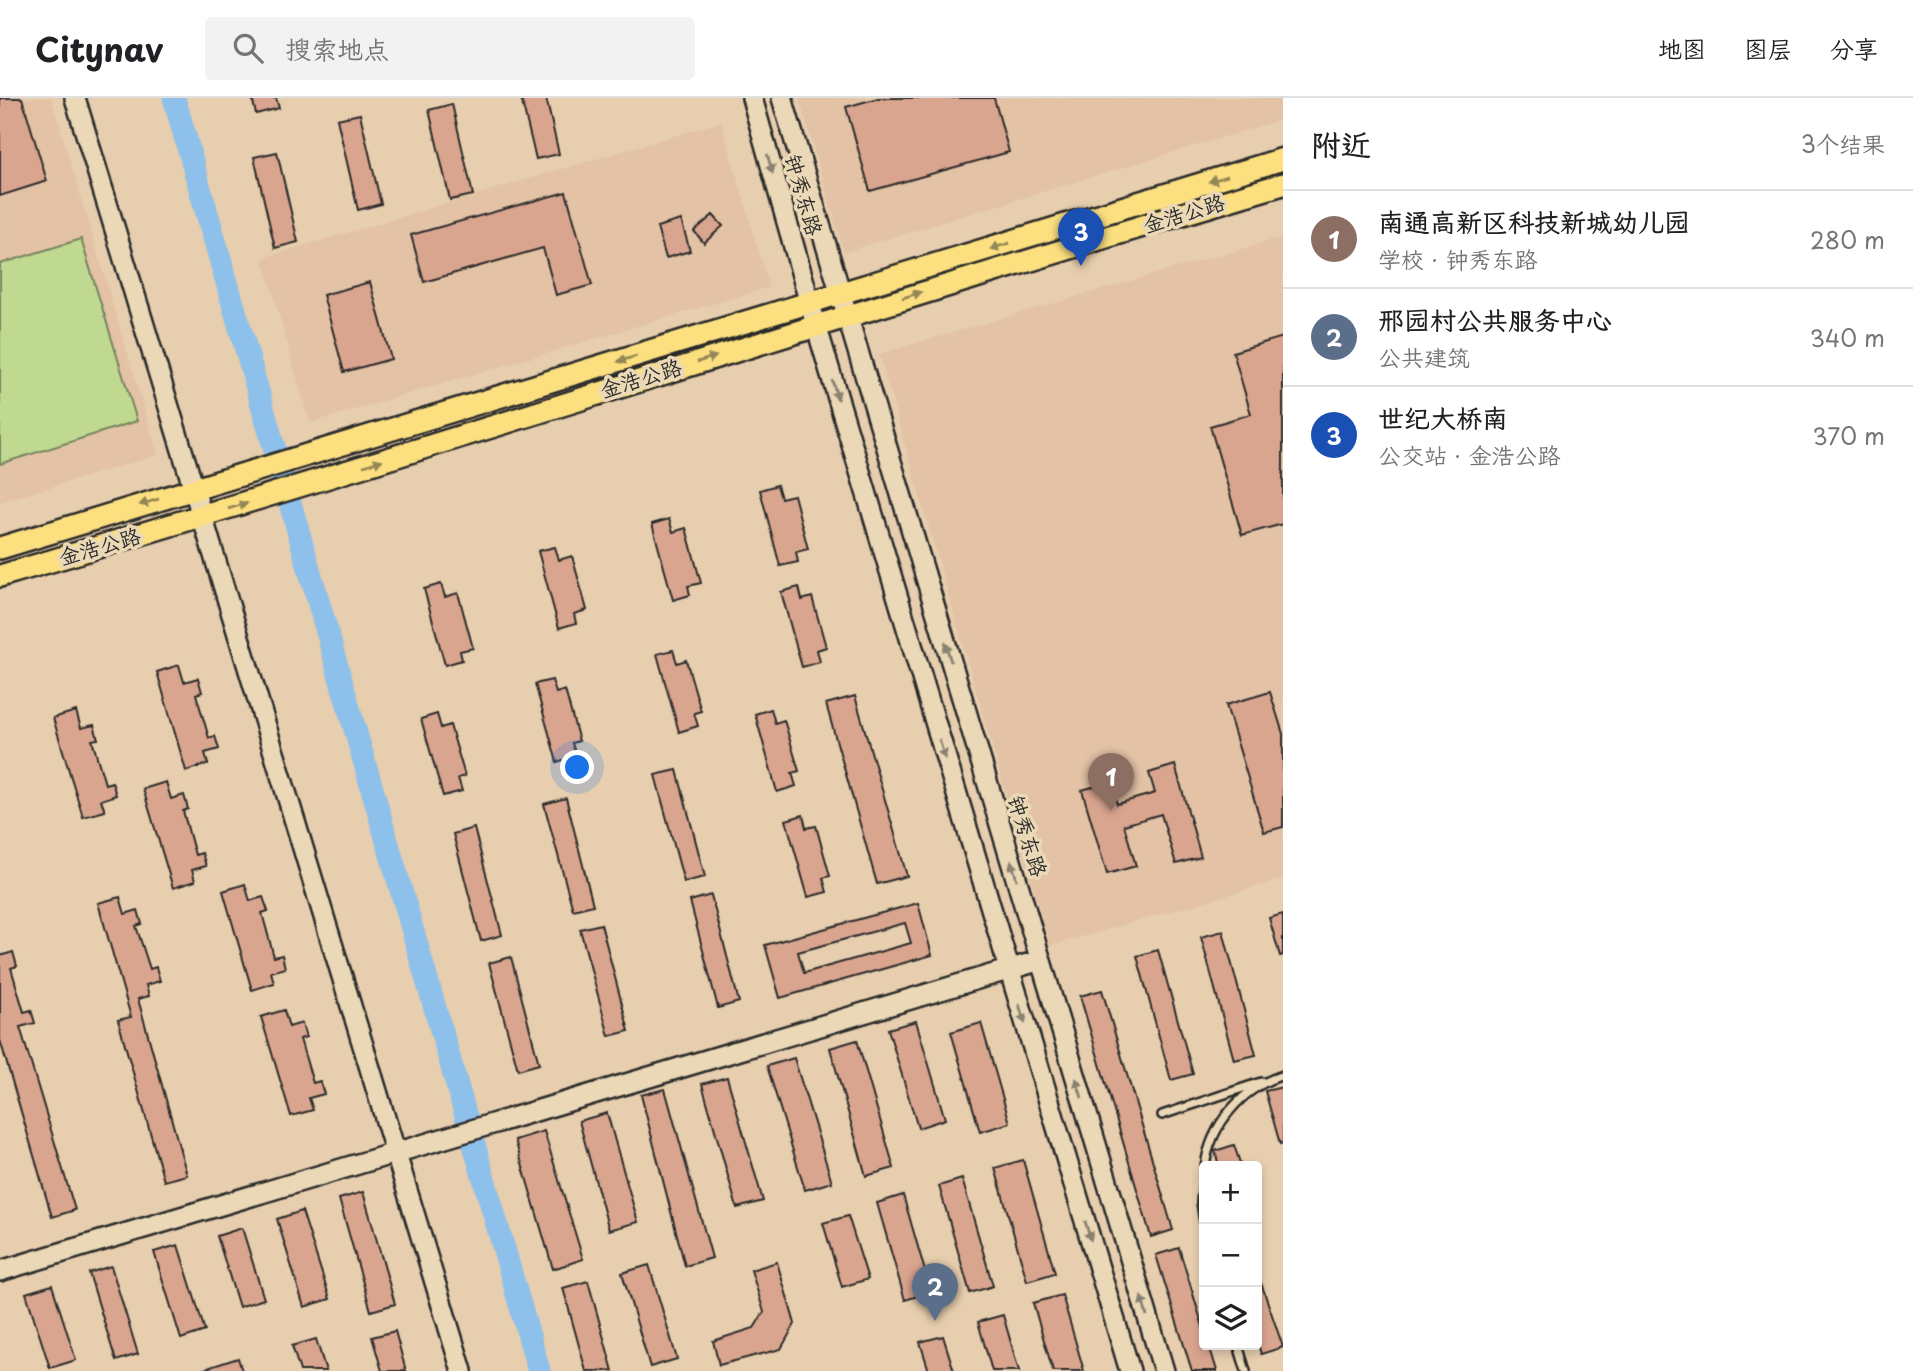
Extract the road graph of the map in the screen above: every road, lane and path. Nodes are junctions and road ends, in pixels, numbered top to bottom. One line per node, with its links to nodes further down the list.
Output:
1 (75, 98): 8 (main road)
2 (752, 98): 7 (main road, 钟秀东路, one-way to 7)
3 (782, 98): 6 (main road, 钟秀东路)
4 (1283, 159): 6 (main road, one-way to 6)
5 (1283, 184): 6 (main road, 金浩公路, one-way to 5)
6 (844, 305): 7 (main road); 12 (main road, 钟秀东路, one-way to 6)
7 (813, 315): 8 (main road, one-way to 8); 9 (main road, 金浩公路, one-way to 7); 13 (main road, 钟秀东路, one-way to 13)
8 (196, 488): 9 (main road); 10 (main road, one-way to 10)
9 (204, 516): 11 (main road, 金浩公路); 17 (main road)
10 (0, 548)
11 (0, 576)
12 (1041, 960): 13 (main road); 23 (main road, 钟秀东路, one-way to 12)
13 (1008, 970): 17 (main road); 22 (main road, 钟秀东路, one-way to 22)
14 (1283, 1075): 15 (lane)
15 (1269, 1079): 16 (lane); 18 (lane)
16 (1162, 1115)
17 (394, 1152): 19 (main road); 21 (main road)
18 (1206, 1161)
19 (0, 1270)
20 (1240, 1350): 24 (lane)
21 (462, 1371)
22 (1130, 1371)
23 (1164, 1371)
24 (1246, 1371)

